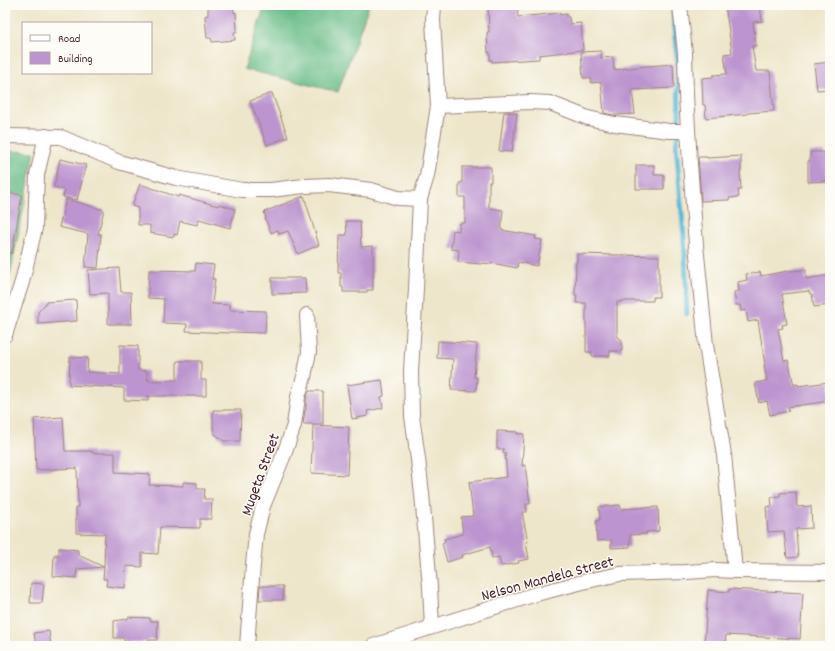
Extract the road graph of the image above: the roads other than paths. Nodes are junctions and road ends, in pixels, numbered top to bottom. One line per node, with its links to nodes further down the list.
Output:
1 (434, 5): 3 (street)
2 (680, 5): 4 (street)
3 (438, 106): 4 (street); 7 (street)
4 (688, 130): 10 (street)
5 (5, 136): 6 (street)
6 (46, 136): 7 (street); 9 (street)
7 (420, 199): 12 (street)
8 (307, 315): 13 (street, Mugeta Street)
9 (5, 335)
10 (735, 572): 11 (street, Nelson Mandela Street); 12 (street, Nelson Mandela Street)
11 (830, 572)
12 (432, 627): 14 (street, Nelson Mandela Street)
13 (247, 646)
14 (373, 646)

